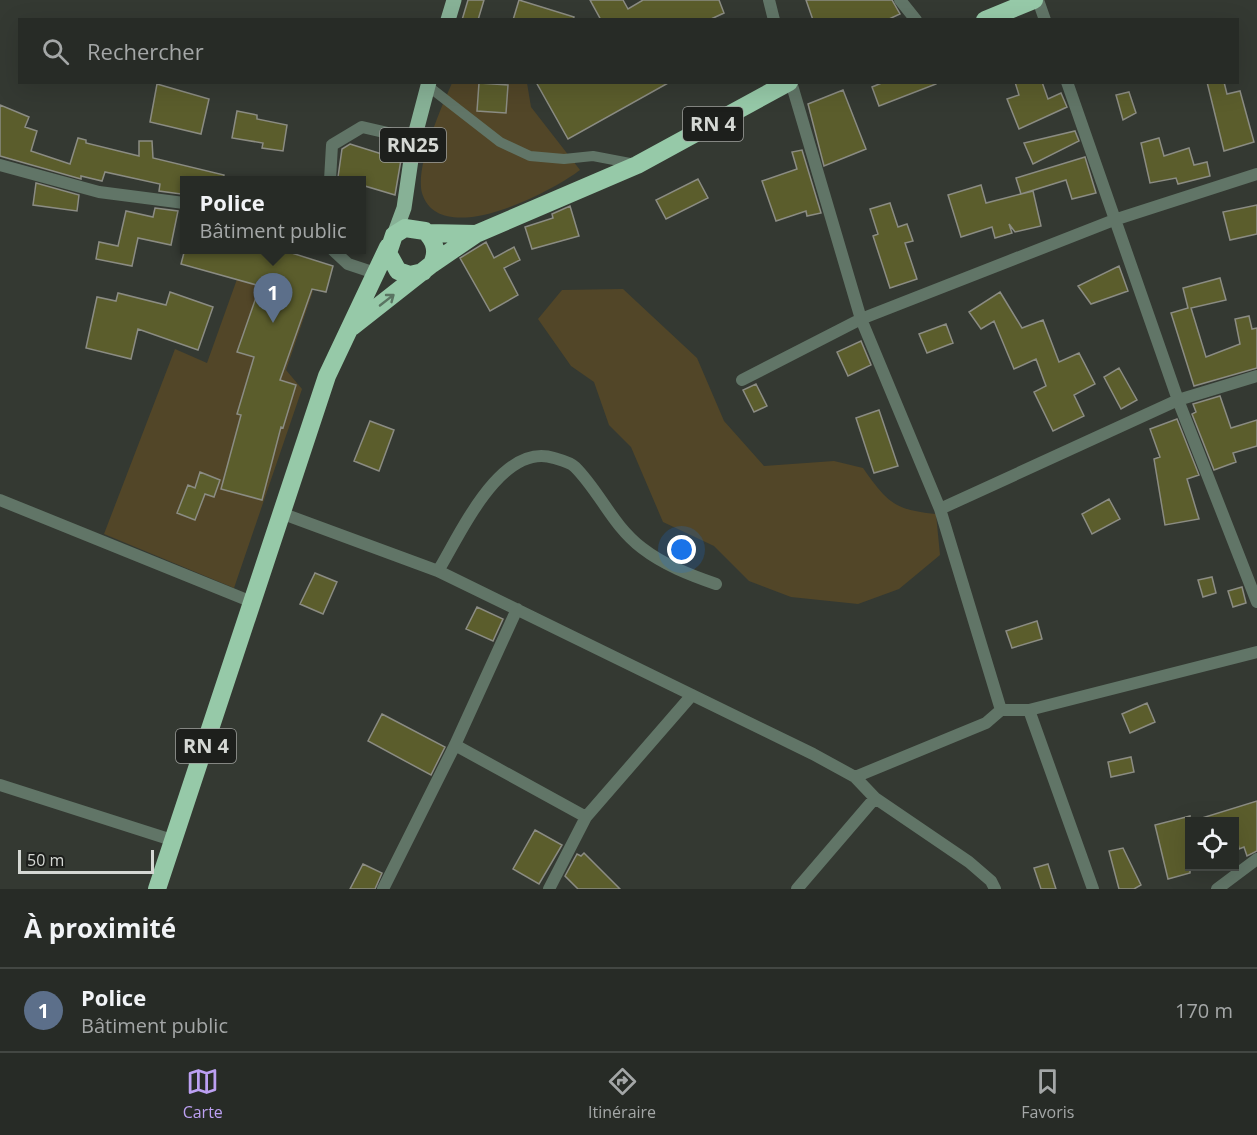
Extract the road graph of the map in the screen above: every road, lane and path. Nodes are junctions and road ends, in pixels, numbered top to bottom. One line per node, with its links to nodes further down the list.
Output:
1 (454, 0): 5 (main road)
2 (769, 0): 6 (street)
3 (900, 0): 7 (street)
4 (1036, 0): 8 (highway); 9 (street)
5 (449, 18)
6 (774, 18)
7 (914, 18)
8 (990, 18)
9 (1044, 18)
10 (428, 84): 14 (main road, RN25); 16 (lane)
11 (786, 84): 16 (highway, RN 4)
12 (791, 84): 28 (street)
13 (1067, 84): 21 (street)
14 (414, 139): 18 (street); 20 (main road, RN25)
15 (0, 165): 19 (street)
16 (637, 165): 23 (highway, RN 4)
17 (1257, 174): 21 (street)
18 (330, 176)
19 (180, 202)
20 (404, 208): 22 (main road); 24 (main road, RN25)
21 (1114, 220): 28 (street); 32 (street)
22 (426, 232): 23 (highway, RN 4); 24 (highway); 26 (highway)
23 (476, 234): 26 (highway, RN 4)
24 (391, 241): 26 (highway); 27 (highway, RN 4)
25 (338, 254): 27 (street)
26 (428, 268): 29 (highway, RN 4, one-way to 26)
27 (375, 273): 29 (highway, RN 4)
28 (861, 319): 31 (street); 34 (street)
29 (351, 328): 35 (highway, RN 4)
30 (1257, 376): 32 (street)
31 (741, 380)
32 (1179, 400): 34 (street); 39 (street)
33 (0, 500): 38 (street)
34 (940, 509): 43 (street)
35 (281, 513): 36 (street); 38 (highway, RN 4)
36 (438, 571): 37 (street); 40 (street)
37 (716, 584)
38 (252, 602): 50 (highway, RN 4)
39 (1257, 602)
40 (517, 609): 42 (street); 45 (street)
41 (1257, 652): 44 (street)
42 (692, 695): 46 (street); 49 (street)
43 (1001, 710): 44 (street); 46 (street)
44 (1029, 710): 57 (street)
45 (455, 745): 49 (street); 53 (street)
46 (855, 777): 48 (street)
47 (0, 785): 50 (street)
48 (875, 798): 55 (street); 56 (street)
49 (586, 817): 54 (street)
50 (174, 841): 52 (highway, RN 4)
51 (1257, 859): 58 (street)
52 (157, 889)
53 (383, 889)
54 (549, 889)
55 (797, 889)
56 (995, 889)
57 (1093, 889)
58 (1217, 889)

